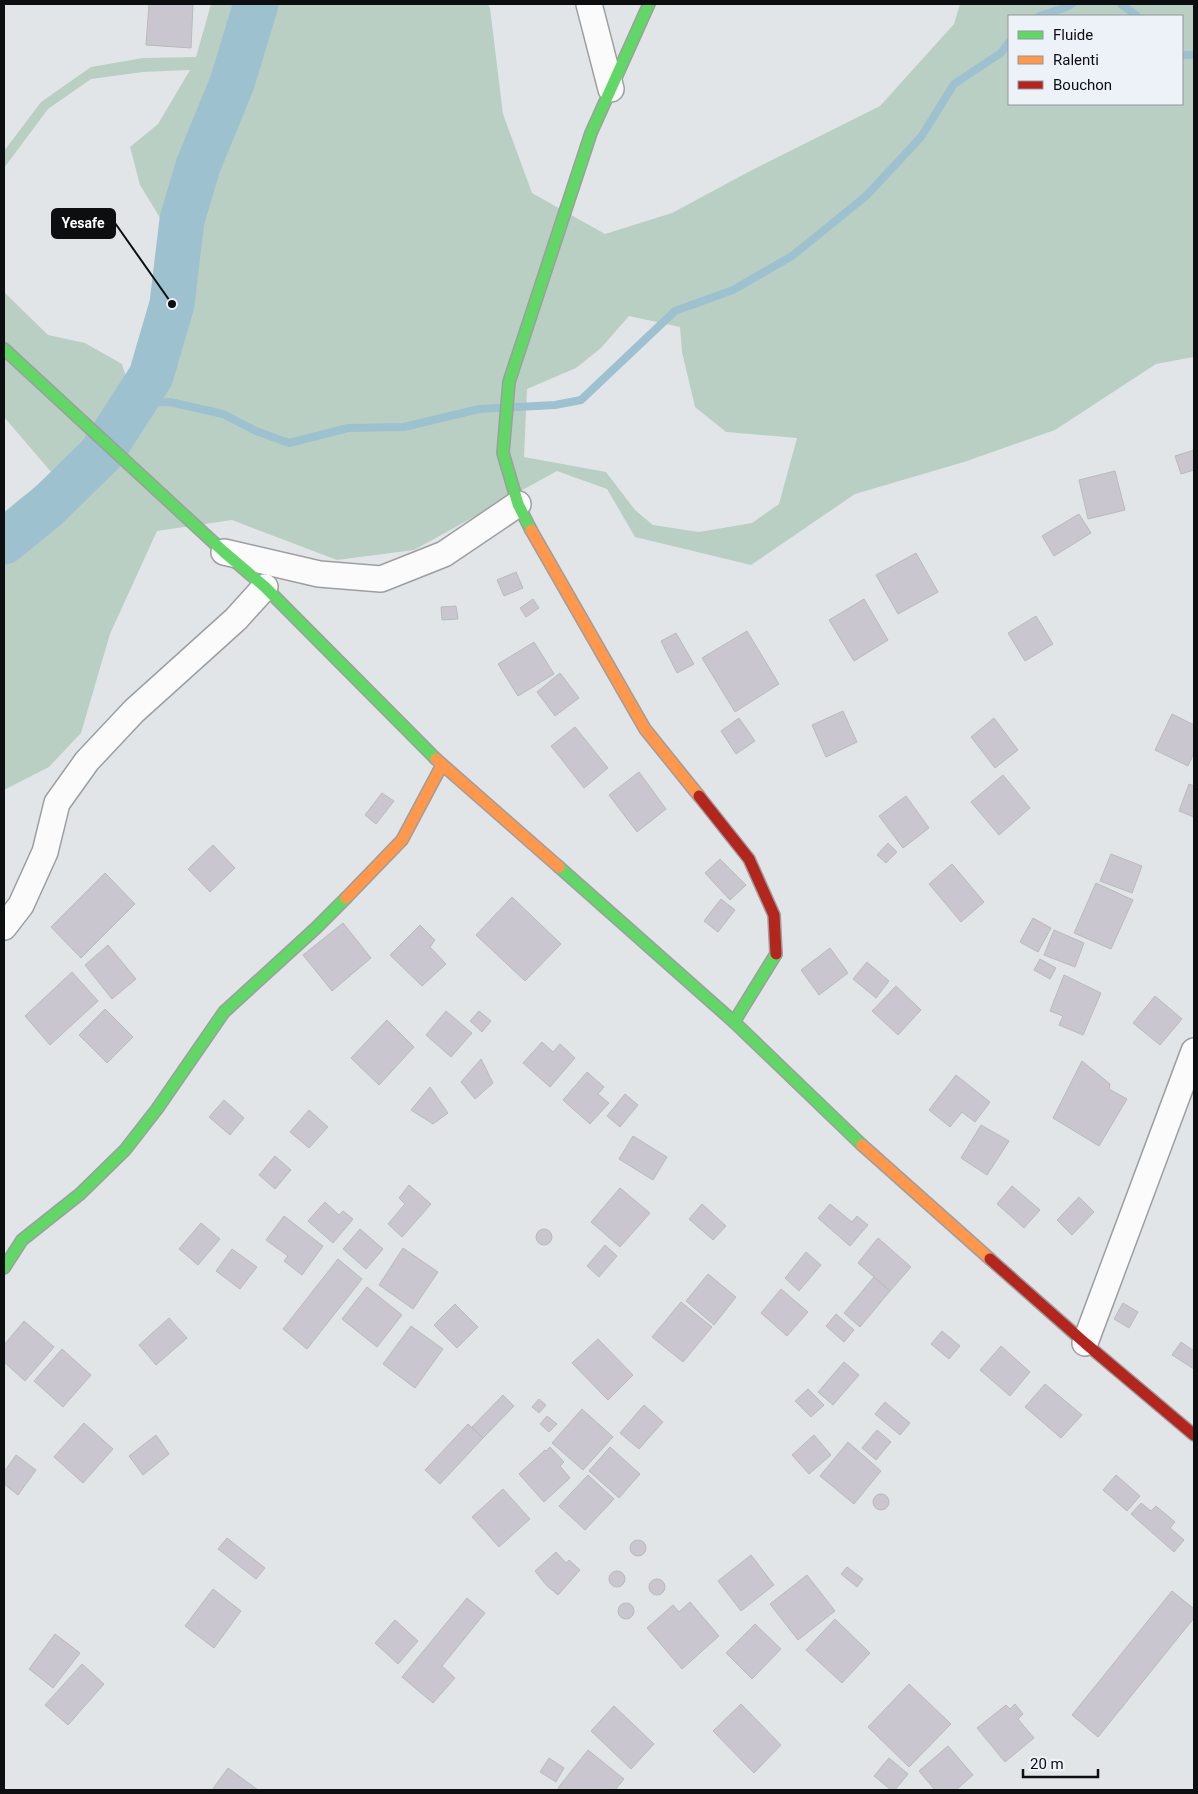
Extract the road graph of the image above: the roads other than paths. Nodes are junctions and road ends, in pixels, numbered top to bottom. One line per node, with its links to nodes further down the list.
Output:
1 (589, 4): 3 (street)
2 (649, 4): 3 (main road)
3 (610, 89): 5 (main road)
4 (4, 349): 6 (main road)
5 (518, 504): 6 (street); 10 (main road)
6 (224, 552): 7 (main road)
7 (265, 587): 8 (main road); 9 (street)
8 (442, 765): 10 (main road); 12 (main road)
9 (4, 927)
10 (734, 1022): 13 (main road)
11 (1194, 1051): 13 (street)
12 (4, 1268)
13 (1085, 1343): 14 (main road)
14 (1194, 1435)

